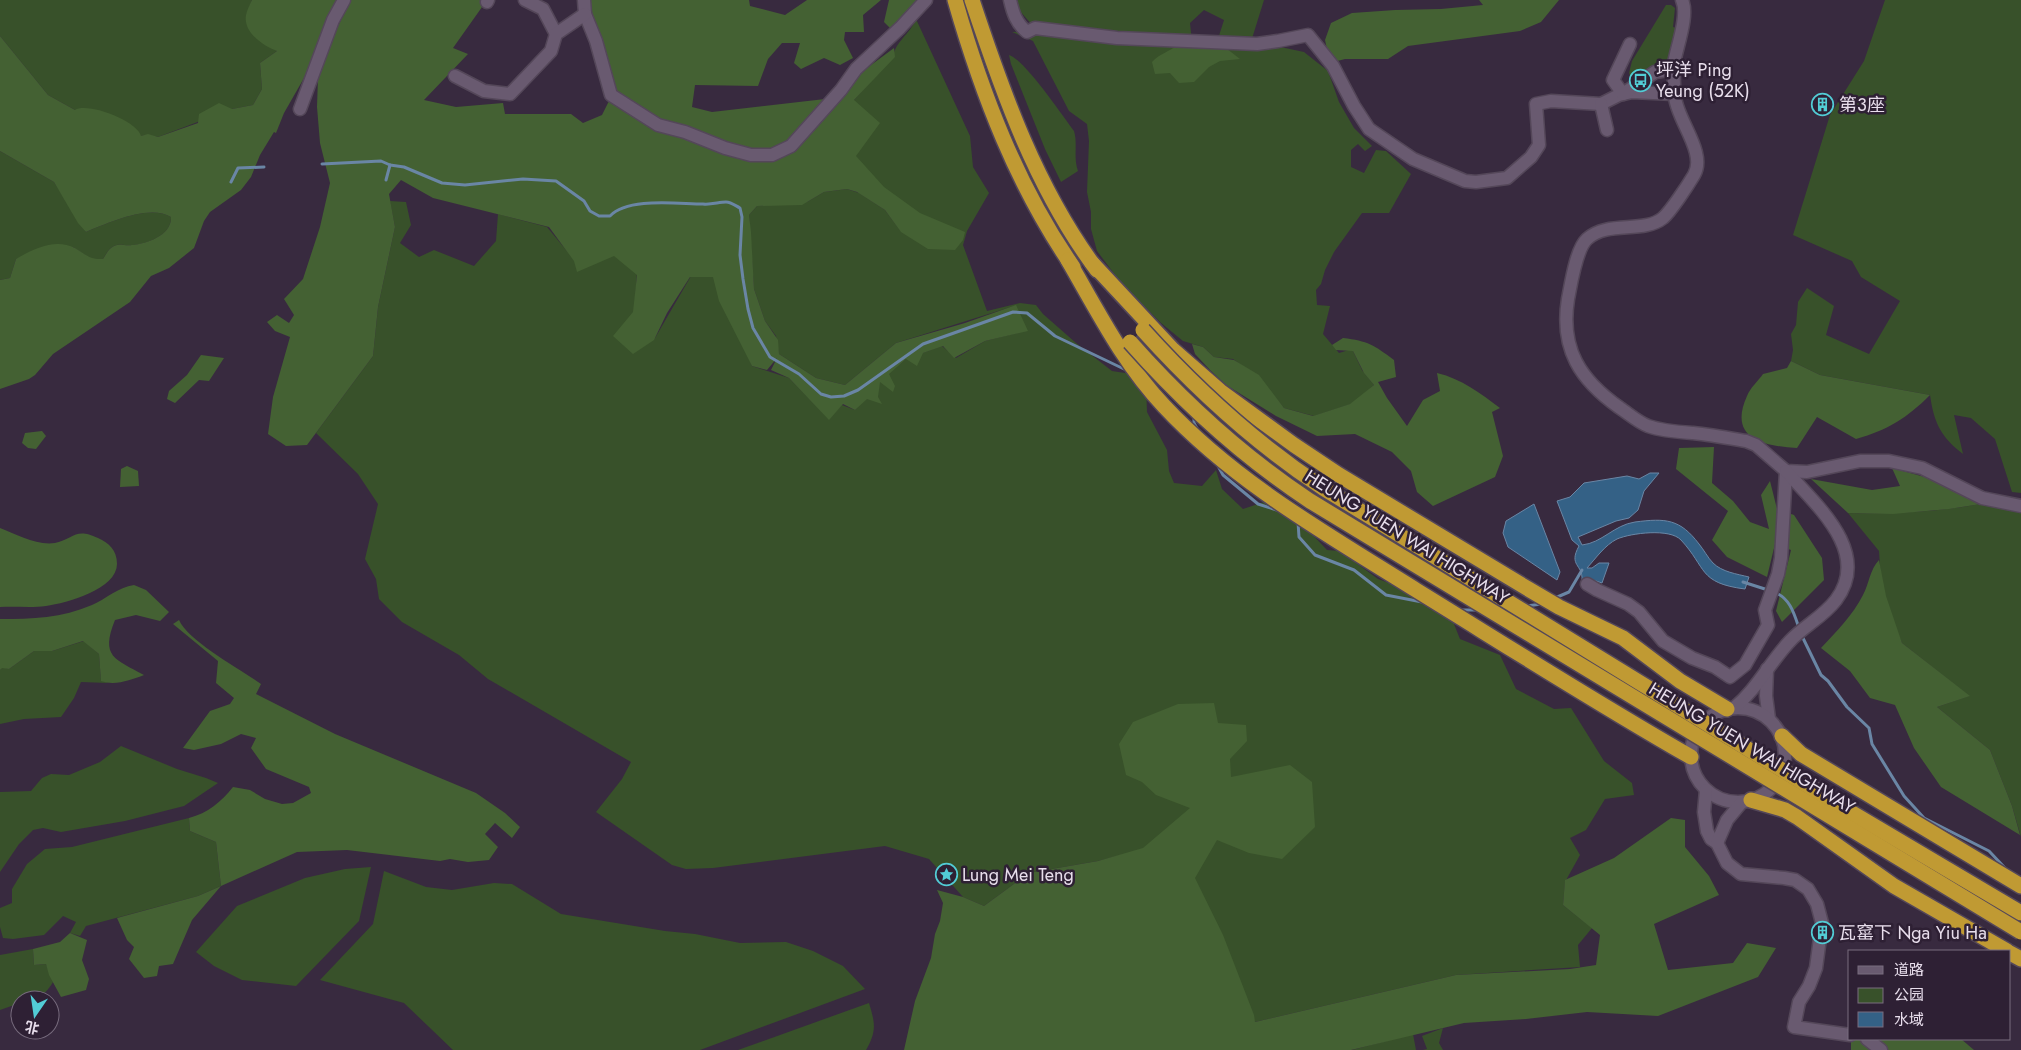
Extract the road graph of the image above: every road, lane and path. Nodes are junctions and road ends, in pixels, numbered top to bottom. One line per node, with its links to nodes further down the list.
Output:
1 (344, 0): 17 (street)
2 (525, 0): 10 (street)
3 (584, 0): 9 (street)
4 (926, 0): 9 (street)
5 (955, 0): 20 (highway, HEUNG YUEN WAI HIGHWAY)
6 (972, 0): 19 (highway, HEUNG YUEN WAI HIGHWAY)
7 (1010, 0): 16 (street)
8 (1682, 0): 12 (street)
9 (586, 14): 10 (street)
10 (556, 34): 13 (street)
11 (1630, 44): 14 (street)
12 (1674, 69): 14 (street); 15 (street)
13 (455, 76)
14 (1623, 94): 15 (street); 16 (street)
15 (1674, 94): 21 (street)
16 (1601, 104): 18 (street)
17 (300, 110)
18 (1607, 130)
19 (1146, 327): 25 (highway); 33 (highway, HEUNG YUEN WAI HIGHWAY, bridge)
20 (1125, 346): 28 (highway); 34 (highway, HEUNG YUEN WAI HIGHWAY, bridge)
21 (1786, 471): 22 (street); 23 (street); 24 (street)
22 (2021, 506)
23 (1587, 584)
24 (1767, 669): 25 (street); 26 (street)
25 (1731, 708): 26 (street); 28 (street)
26 (1769, 719): 27 (street)
27 (1782, 736): 30 (street); 32 (highway)
28 (1691, 757): 29 (street)
29 (1706, 790): 30 (street); 31 (street)
30 (1747, 801): 31 (street); 35 (highway)
31 (1717, 843): 36 (street)
32 (2021, 886)
33 (2021, 913)
34 (2021, 932)
35 (2005, 950)
36 (1848, 1035)
37 (1868, 1040): 38 (street)
38 (1881, 1050)

